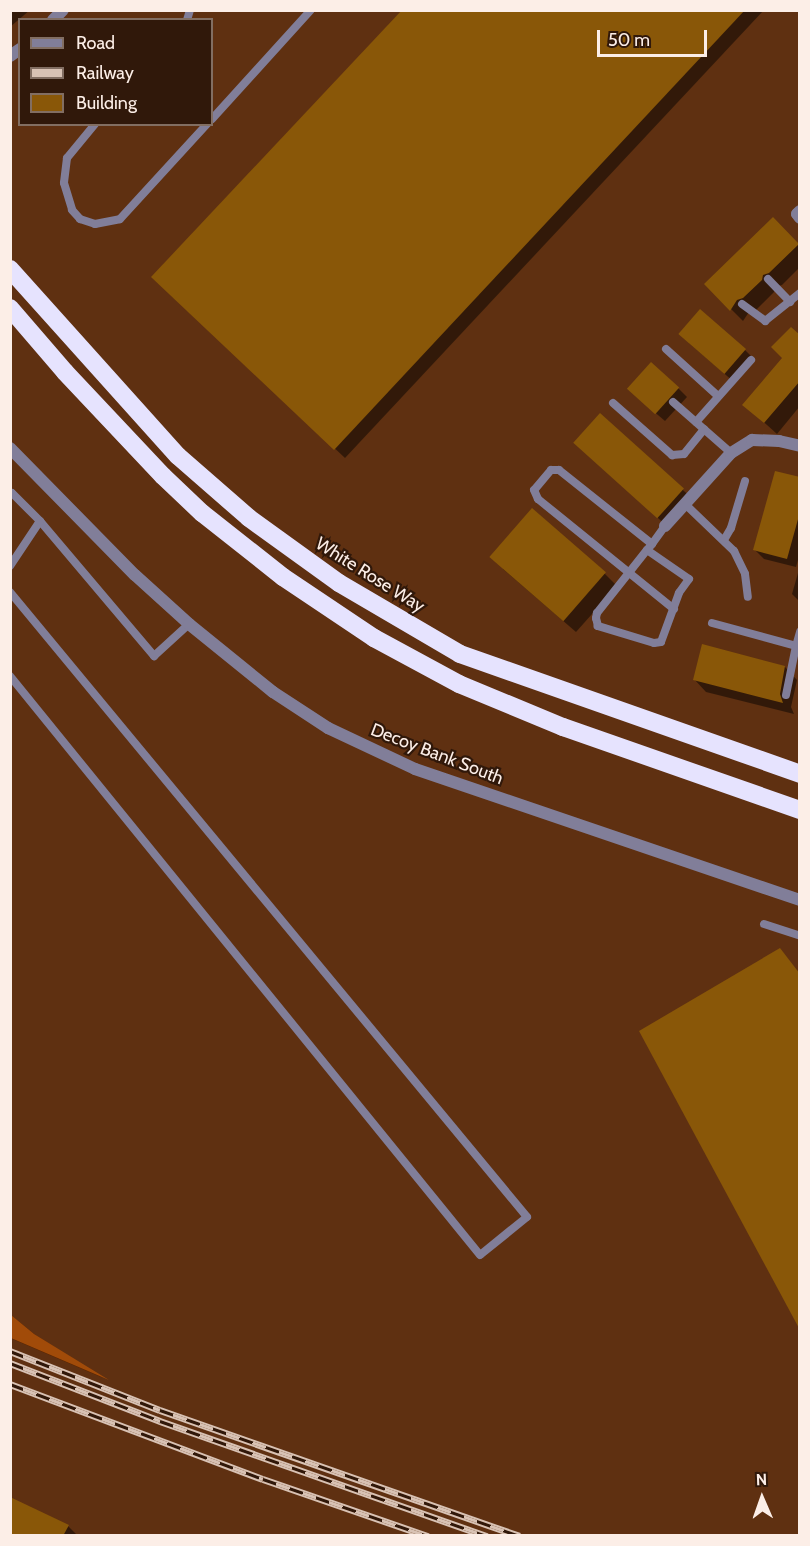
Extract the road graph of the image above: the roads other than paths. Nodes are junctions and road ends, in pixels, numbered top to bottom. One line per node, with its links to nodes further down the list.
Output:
1 (311, 10): 2 (lane)
2 (213, 118)
3 (93, 126): 4 (lane)
4 (205, 126)
5 (800, 211): 6 (street)
6 (800, 218)
7 (10, 269): 41 (highway, White Rose Way)
8 (768, 279): 10 (lane)
9 (800, 293): 10 (lane)
10 (790, 302): 11 (lane)
11 (742, 304)
12 (10, 308): 42 (highway)
13 (666, 349): 15 (lane)
14 (751, 360): 15 (lane)
15 (718, 396): 18 (lane)
16 (673, 402): 18 (lane)
17 (613, 403): 19 (lane)
18 (696, 422): 19 (lane)
19 (704, 429): 22 (lane)
20 (800, 446): 22 (street)
21 (10, 448): 36 (street, Decoy Bank South)
22 (731, 453): 25 (street)
23 (745, 481): 28 (lane)
24 (10, 494): 26 (lane)
25 (686, 504): 27 (street); 28 (lane)
26 (40, 521): 30 (lane); 36 (lane)
27 (666, 526): 29 (lane)
28 (724, 540): 33 (lane)
29 (649, 547): 31 (lane); 31 (lane); 34 (lane)
30 (10, 566)
31 (629, 573): 34 (lane); 34 (lane)
32 (10, 592): 39 (lane)
33 (748, 597)
34 (674, 609)
35 (712, 623): 38 (lane)
36 (189, 624): 43 (street, Decoy Bank South)
37 (800, 632): 38 (lane)
38 (796, 646): 40 (lane)
39 (10, 676)
40 (786, 695)
41 (800, 774)
42 (800, 810)
43 (800, 900)
44 (764, 924): 45 (lane)
45 (800, 936)

